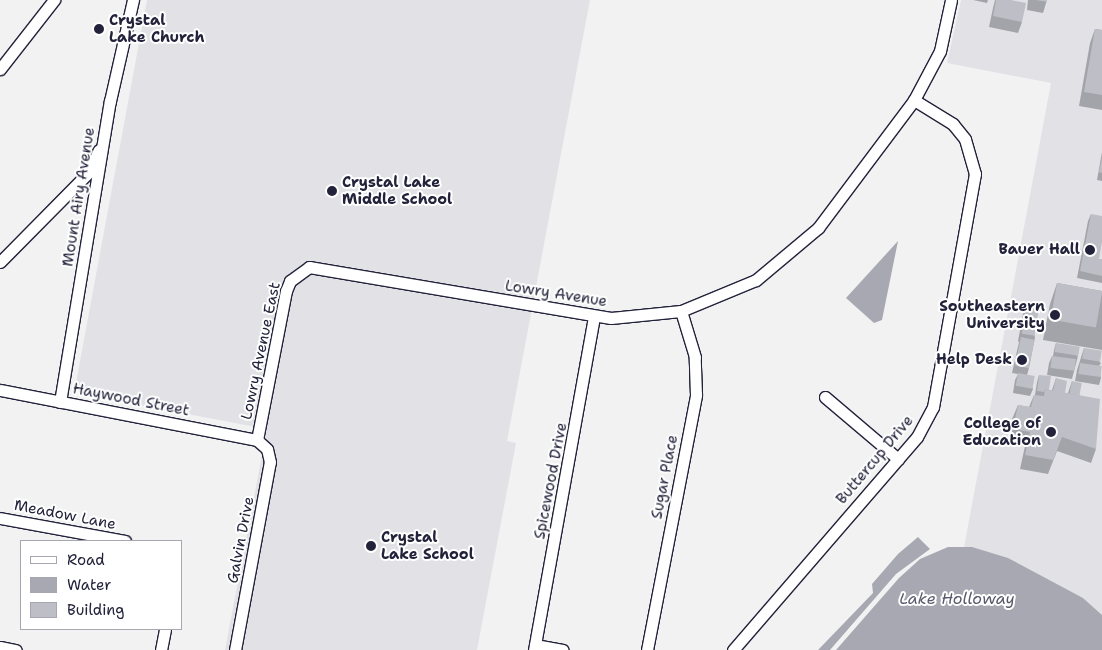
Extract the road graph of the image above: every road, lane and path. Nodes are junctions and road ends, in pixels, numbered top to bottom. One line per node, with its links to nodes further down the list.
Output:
1 (54, 0): 4 (street)
2 (133, 0): 6 (street, Mount Airy Avenue)
3 (951, 0): 5 (street, Lowry Avenue)
4 (0, 69)
5 (914, 100): 9 (street, Lowry Avenue); 15 (street, Buttercup Drive)
6 (103, 140): 7 (street); 13 (street, Mount Airy Avenue)
7 (0, 262)
8 (299, 272): 10 (street, Lowry Avenue); 14 (street, Lowry Avenue East)
9 (681, 311): 10 (street, Lowry Avenue); 25 (street, Sugar Place)
10 (594, 317): 20 (street, Spicewood Drive)
11 (0, 390): 13 (street, Haywood Street)
12 (825, 397): 15 (street)
13 (60, 402): 14 (street, Haywood Street)
14 (257, 440): 23 (street, Galvin Drive)
15 (898, 459): 26 (street, Buttercup Drive)
16 (0, 518): 17 (street, Meadow Lane)
17 (120, 540)
18 (165, 630): 22 (street)
19 (0, 647): 21 (street)
20 (535, 647): 24 (street)
21 (16, 650)
22 (161, 650)
23 (235, 650)
24 (563, 650)
25 (647, 650)
26 (733, 650)

